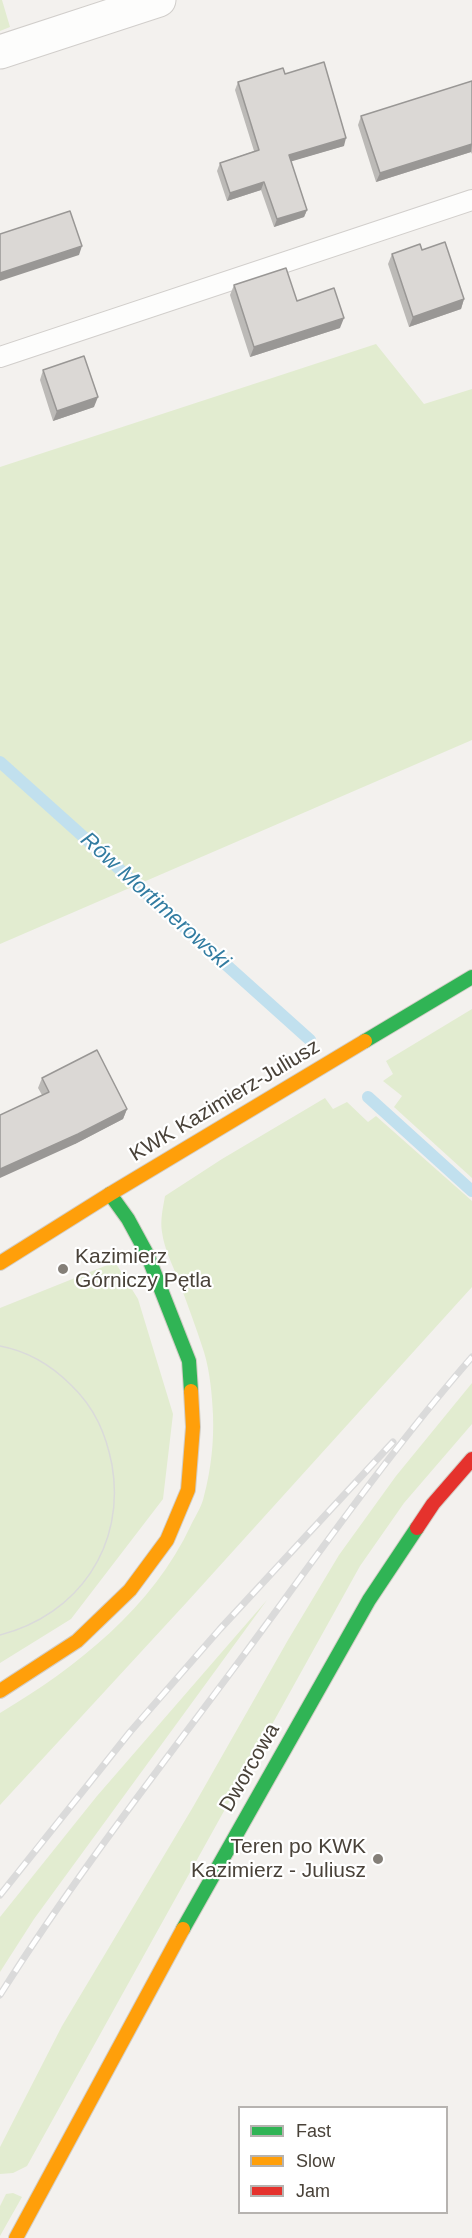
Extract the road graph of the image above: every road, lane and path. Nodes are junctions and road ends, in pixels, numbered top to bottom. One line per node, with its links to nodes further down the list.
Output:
1 (159, 0): 2 (street)
2 (0, 52)
3 (472, 200): 4 (lane)
4 (0, 357)
5 (472, 977): 6 (street, KWK Kazimierz-Juliusz)
6 (110, 1194): 7 (street, KWK Kazimierz-Juliusz); 9 (street)
7 (0, 1263)
8 (472, 1459): 10 (street, Dworcowa)
9 (0, 1691)
10 (16, 2238)

